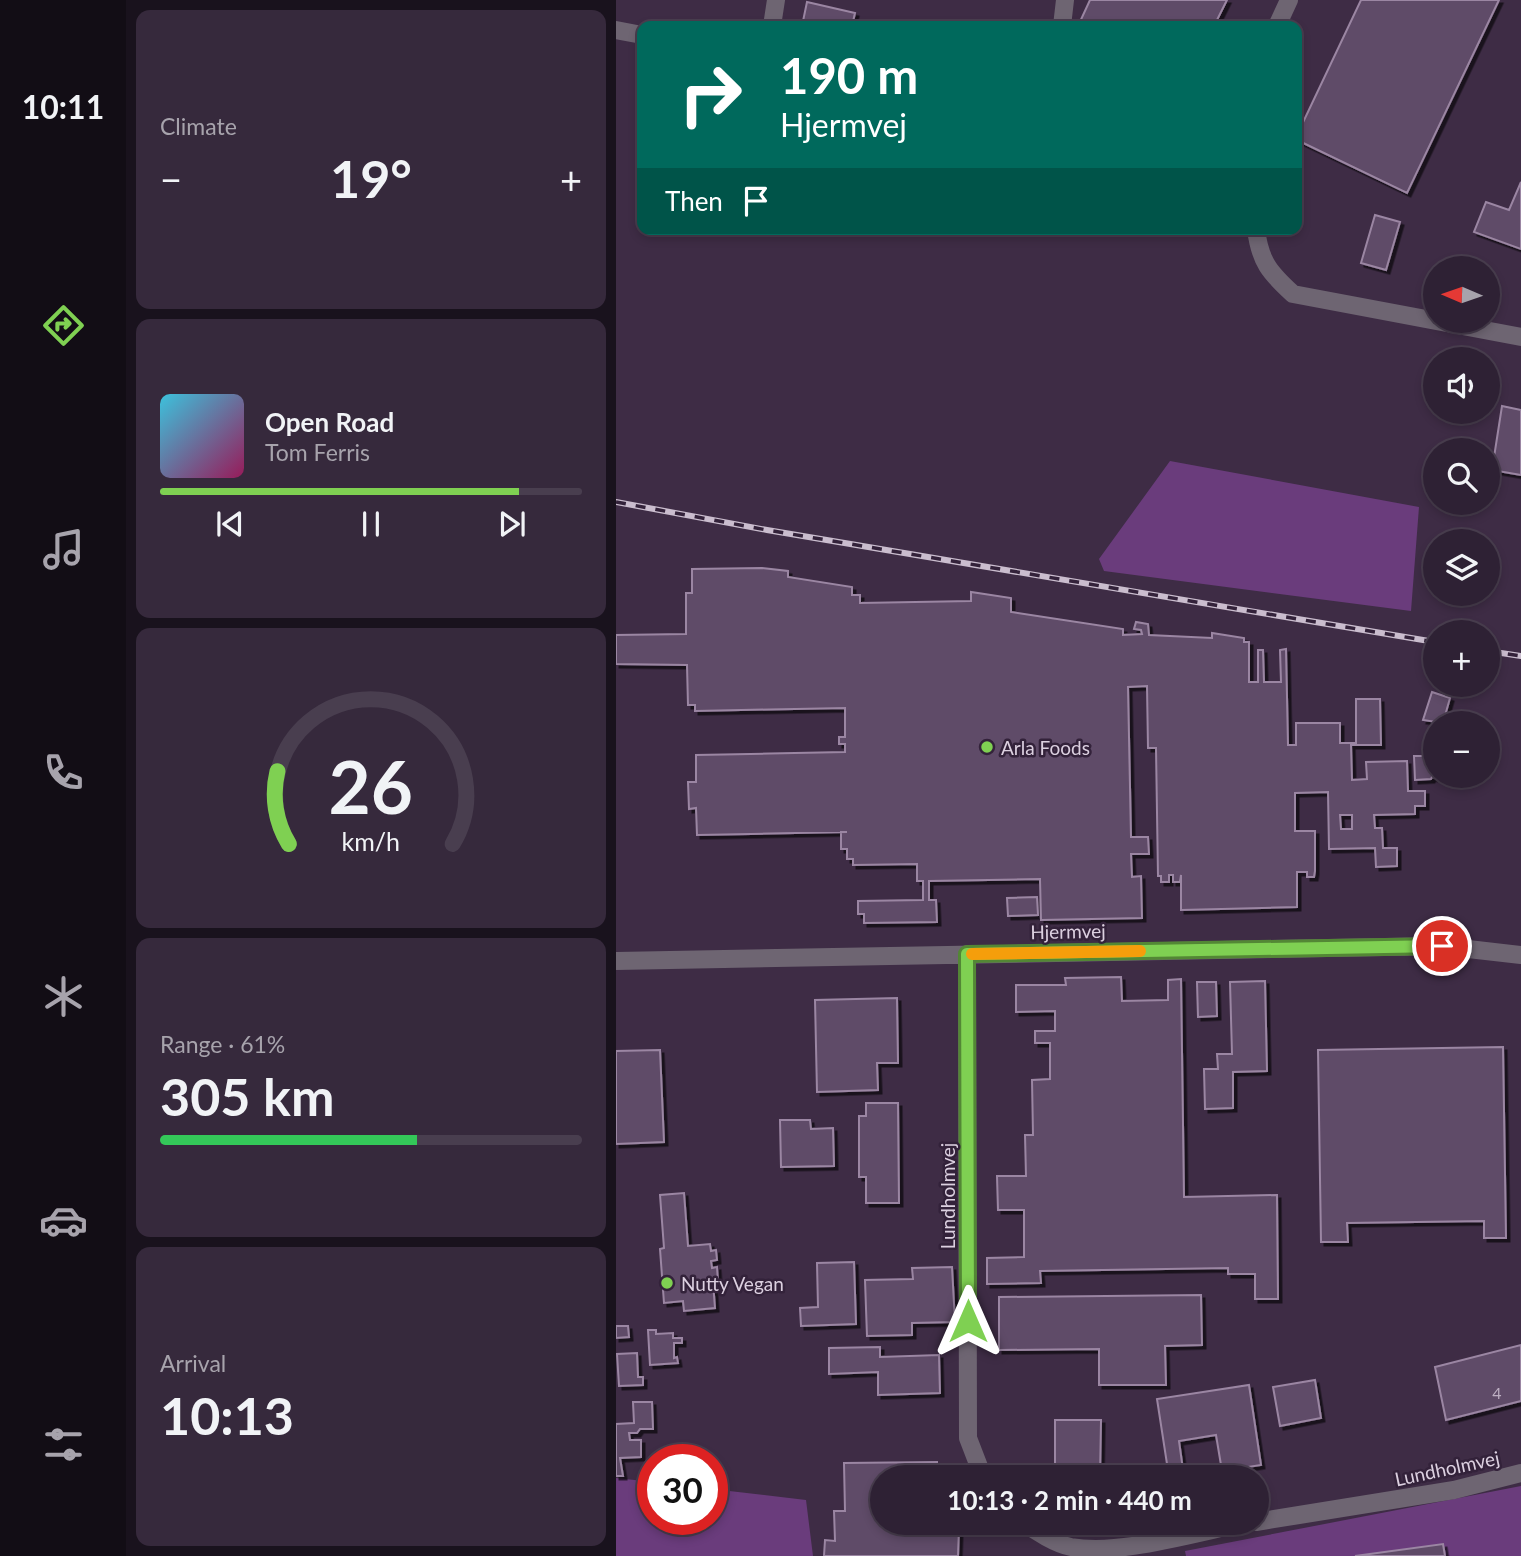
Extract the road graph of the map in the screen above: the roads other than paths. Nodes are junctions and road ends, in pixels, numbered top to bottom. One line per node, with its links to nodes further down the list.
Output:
1 (776, 0): 4 (street)
2 (1065, 0): 5 (street)
3 (1289, 0): 6 (street)
4 (773, 21)
5 (1063, 21)
6 (1279, 21)
7 (616, 30): 8 (street)
8 (637, 34)
9 (1257, 235): 10 (street)
10 (1521, 337)
11 (967, 954): 12 (street, Hjermvej); 13 (street, Hjermvej); 14 (street, Lundholmvej)
12 (1521, 955)
13 (616, 961)
14 (978, 1465)
15 (1521, 1474): 16 (street, Lundholmvej)
16 (1269, 1520)
17 (1045, 1535): 18 (street, Lundholmvej)
18 (1185, 1535)

